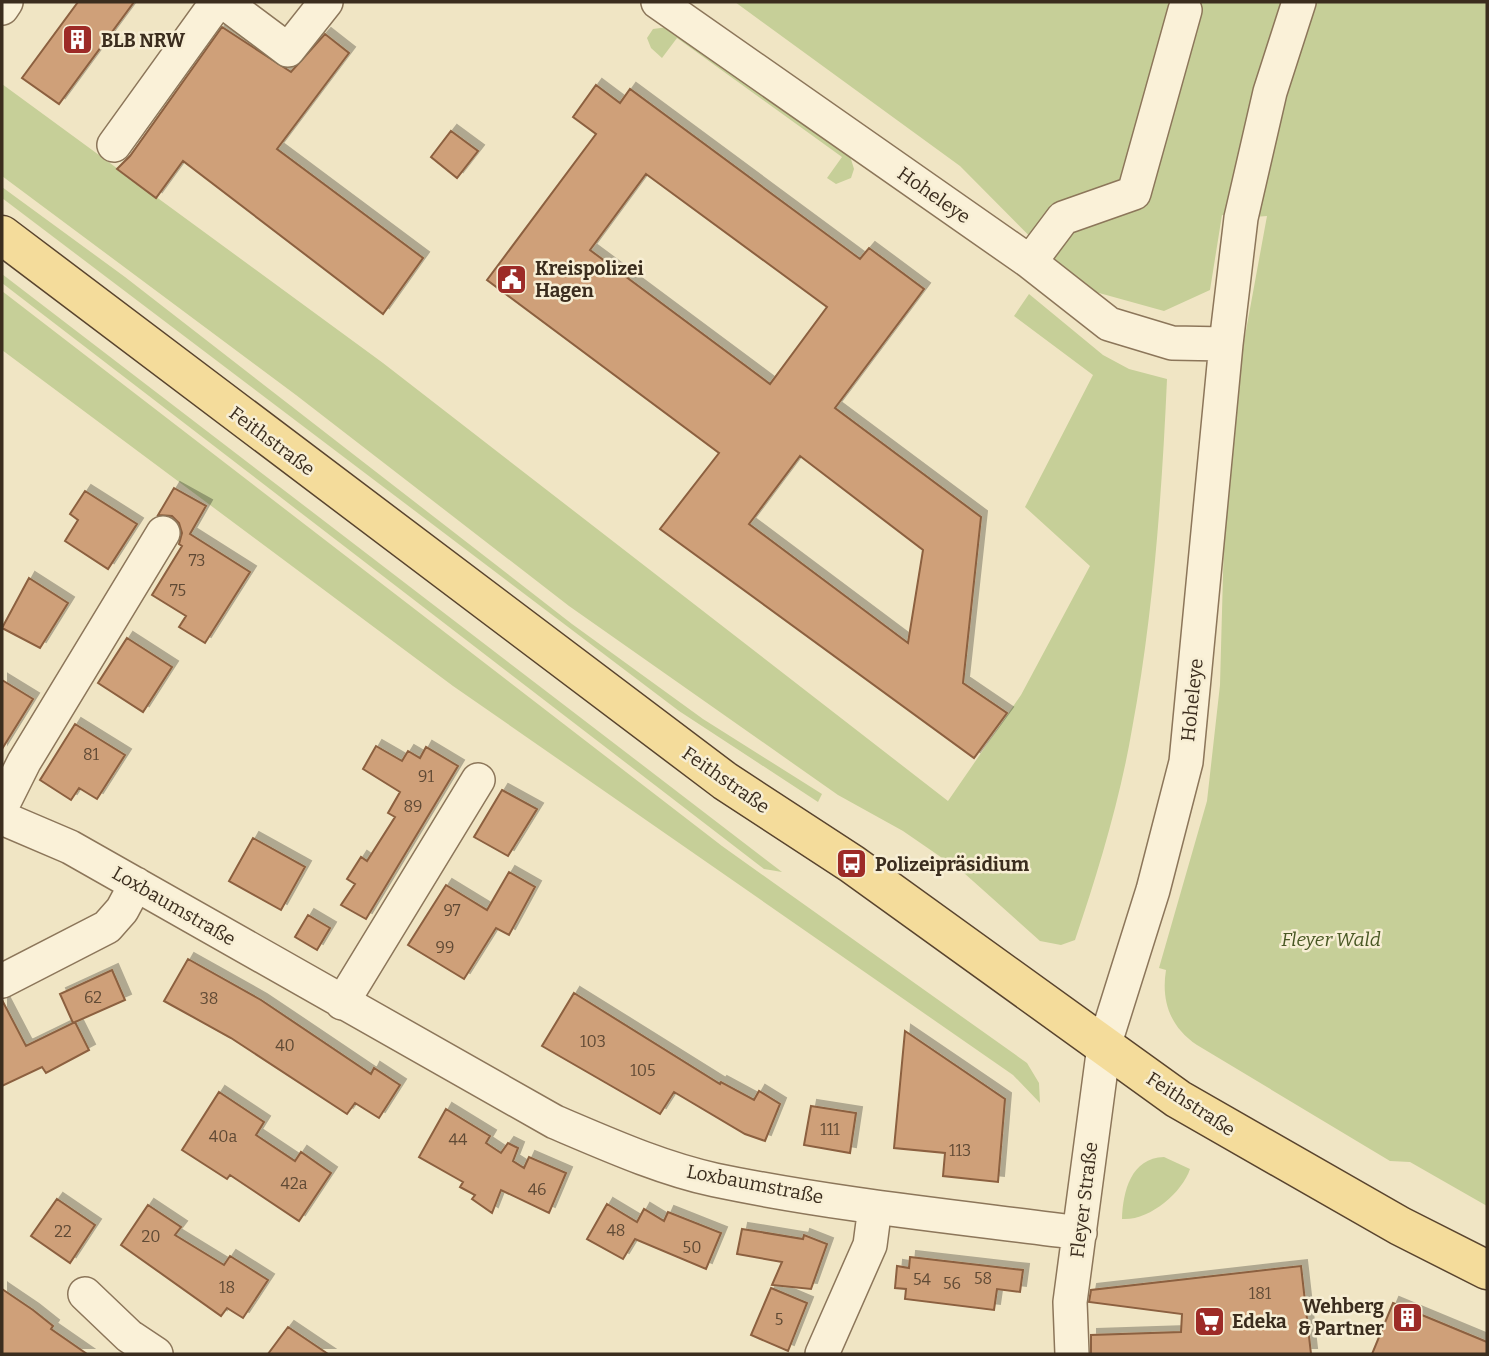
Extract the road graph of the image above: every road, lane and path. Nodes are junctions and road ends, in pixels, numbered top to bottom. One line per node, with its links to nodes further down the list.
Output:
1 (6, 2): 7 (street)
2 (217, 2): 9 (street)
3 (224, 2): 4 (street)
4 (326, 2)
5 (658, 2): 11 (street, Hoheleye)
6 (1299, 2): 12 (street, Hoheleye)
7 (2, 8)
8 (1185, 10): 11 (street)
9 (114, 145)
10 (2, 235): 20 (main road, Feithstraße)
11 (1030, 262): 12 (street, Hoheleye)
12 (1226, 344): 20 (street, Hoheleye)
13 (163, 533): 15 (street)
14 (478, 780): 19 (street)
15 (2, 806)
16 (2, 818): 17 (street, Loxbaumstraße)
17 (136, 884): 18 (street); 19 (street, Loxbaumstraße)
18 (2, 981)
19 (342, 1003): 21 (street, Loxbaumstraße)
20 (1104, 1046): 22 (street, Fleyer Straße); 23 (main road, Feithstraße)
21 (875, 1207): 22 (street, Loxbaumstraße); 26 (street)
22 (1080, 1233): 27 (street, Fleyer Straße)
23 (1487, 1270)
24 (85, 1294): 25 (street)
25 (156, 1354)
26 (822, 1354)
27 (1072, 1354)

